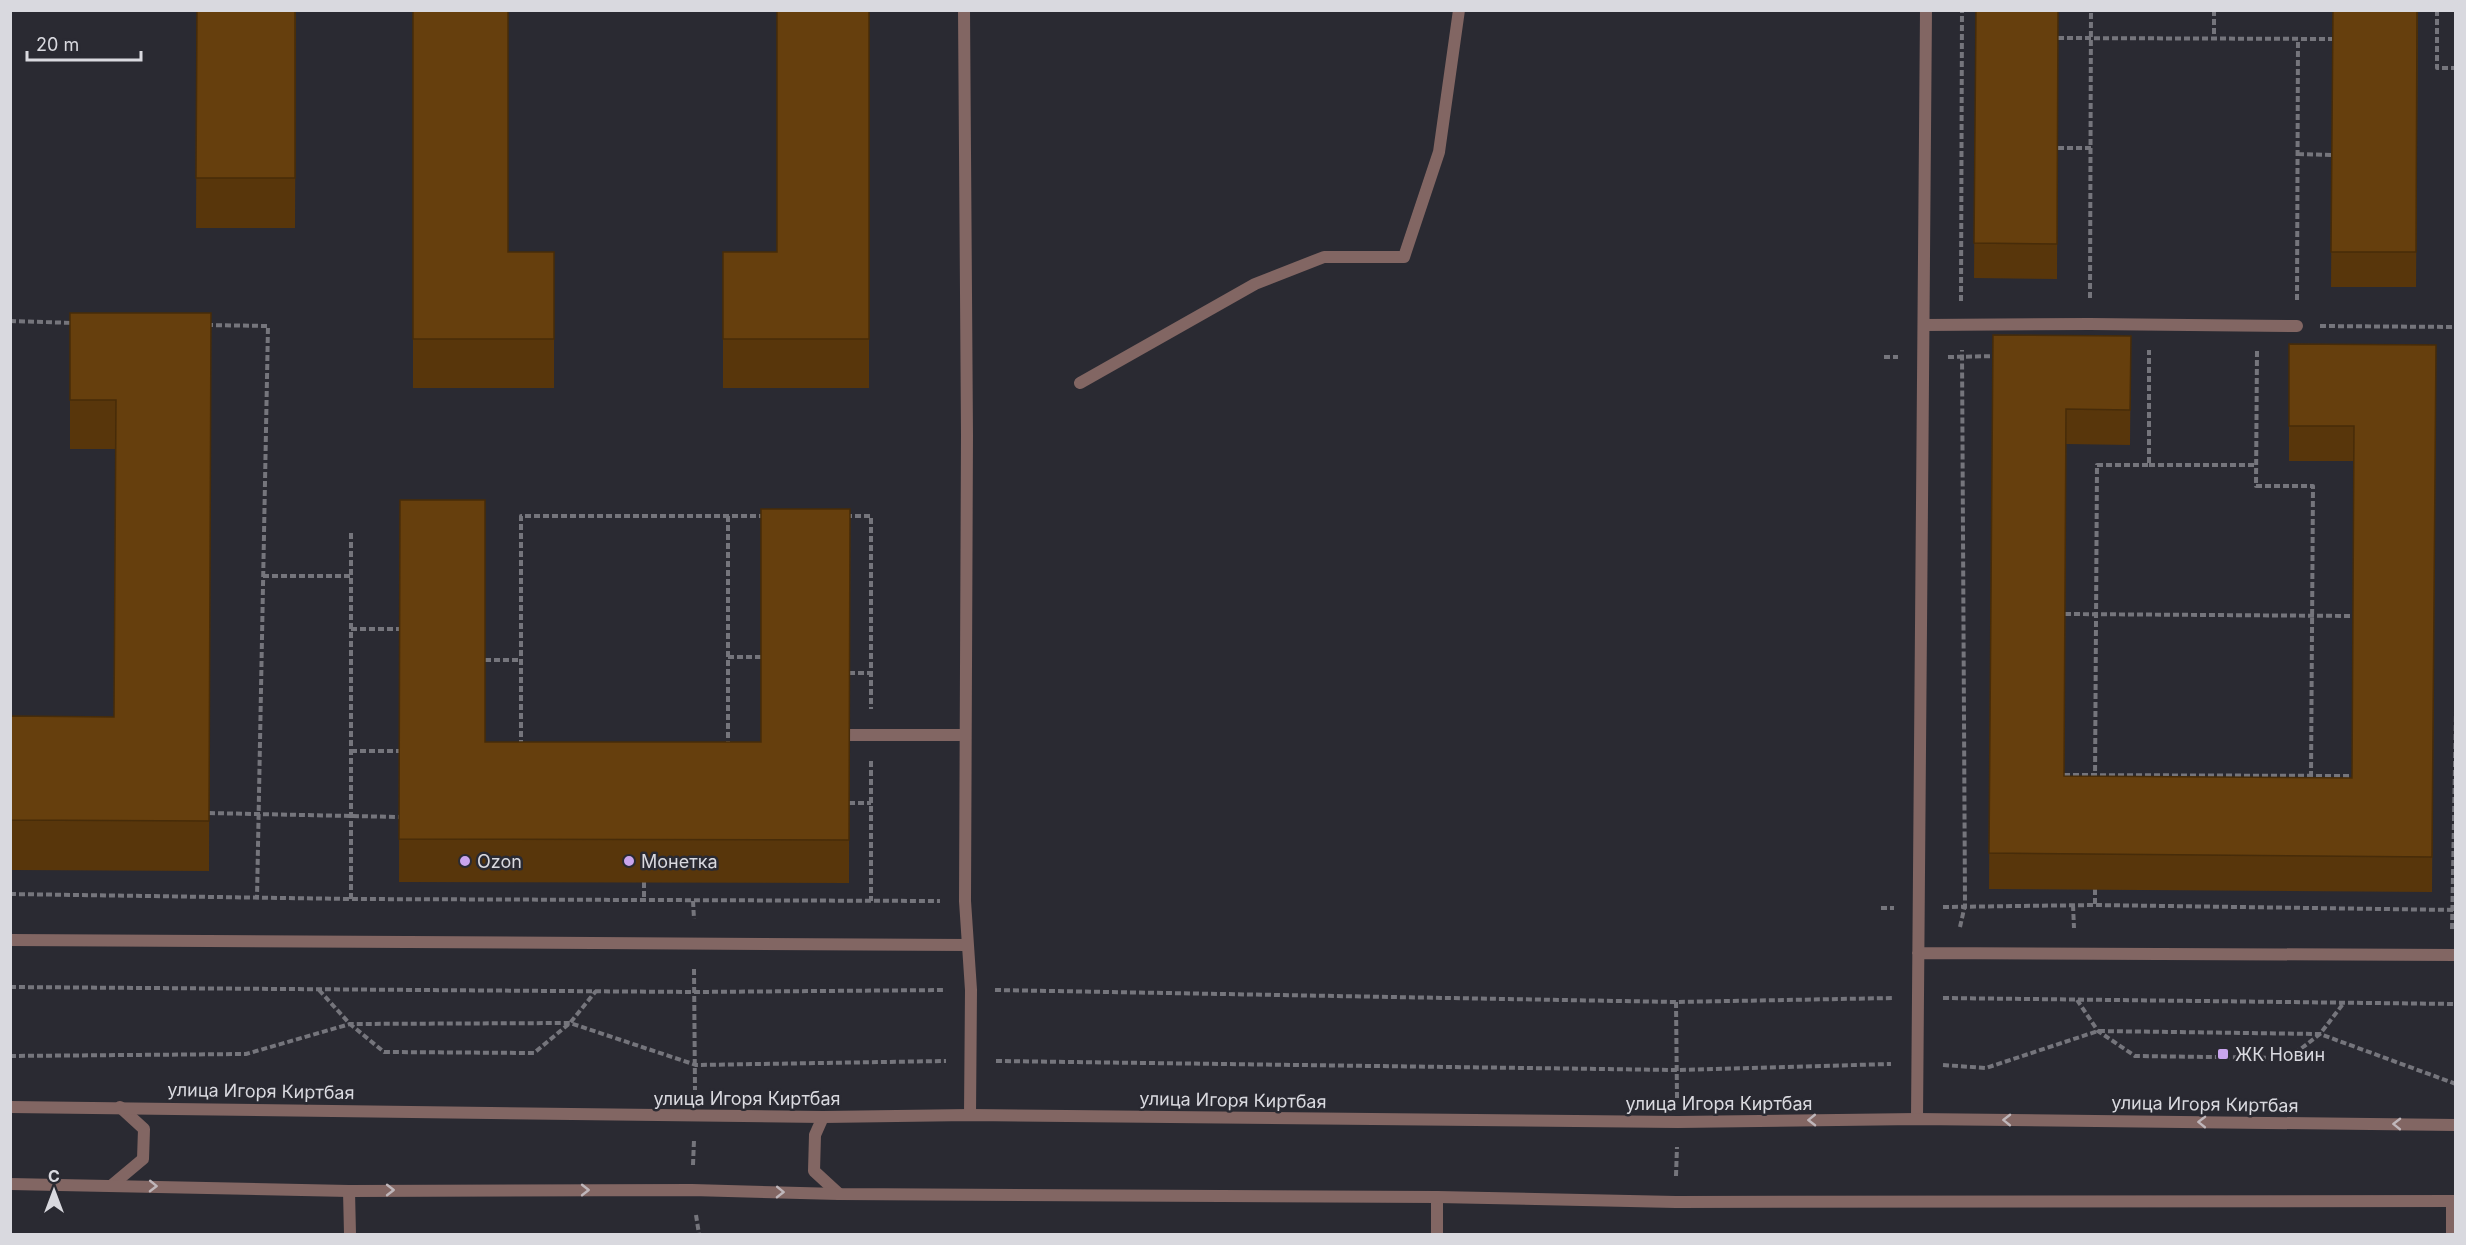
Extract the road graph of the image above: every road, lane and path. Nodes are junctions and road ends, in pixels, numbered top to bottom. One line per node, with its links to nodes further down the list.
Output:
1 (964, 10): 54 (street)
2 (1459, 10): 30 (street)
3 (1926, 10): 24 (street)
4 (1962, 10): 20 (path)
5 (2091, 10): 9 (path)
6 (2214, 10): 10 (path)
7 (2437, 10): 13 (path)
8 (2058, 38): 9 (path)
9 (2091, 38): 10 (path); 15 (path)
10 (2214, 39): 11 (path)
11 (2298, 39): 12 (path); 16 (path)
12 (2333, 39)
13 (2456, 68)
14 (2058, 147): 15 (path)
15 (2091, 147): 21 (path)
16 (2298, 154): 17 (path); 26 (path)
17 (2332, 154)
18 (10, 321): 19 (path)
19 (81, 323)
20 (1961, 324): 21 (street); 24 (street); 79 (path)
21 (2090, 324): 22 (street)
22 (2150, 324): 25 (street); 31 (path)
23 (198, 325): 37 (path)
24 (1925, 325): 82 (street)
25 (2257, 326): 26 (street); 32 (path)
26 (2297, 326): 27 (path)
27 (2456, 327)
28 (1993, 356): 29 (path)
29 (2003, 356)
30 (1080, 383)
31 (2149, 465): 32 (path); 40 (path)
32 (2256, 465): 41 (path)
33 (728, 516): 34 (path); 45 (path); 48 (path)
34 (764, 516)
35 (835, 516): 50 (path)
36 (351, 530): 38 (path)
37 (263, 576): 38 (path); 67 (path)
38 (351, 576): 43 (path)
39 (2065, 614): 40 (path)
40 (2096, 615): 41 (path); 60 (path)
41 (2312, 615): 42 (path); 61 (path)
42 (2353, 616)
43 (351, 629): 44 (path); 55 (path)
44 (399, 629)
45 (728, 657): 46 (path); 58 (path)
46 (760, 657)
47 (485, 660): 48 (path)
48 (521, 660): 57 (path)
49 (849, 672): 50 (path)
50 (871, 672): 53 (path)
51 (2456, 711): 83 (path)
52 (849, 735): 53 (street)
53 (871, 735): 54 (street); 65 (path)
54 (965, 735): 78 (street)
55 (351, 751): 56 (path); 68 (path)
56 (399, 751)
57 (521, 757)
58 (728, 757)
59 (2064, 775): 60 (path)
60 (2096, 776): 61 (path); 63 (path)
61 (2311, 776): 62 (path)
62 (2352, 776)
63 (2096, 787)
64 (849, 803): 65 (path)
65 (871, 803): 77 (path)
66 (209, 813): 67 (path)
67 (258, 814): 68 (path); 73 (path)
68 (351, 816): 69 (path); 74 (path)
69 (399, 817)
70 (644, 882): 75 (path)
71 (2095, 889): 80 (path)
72 (10, 894): 73 (path)
73 (257, 897): 74 (path)
74 (351, 899): 75 (path)
75 (644, 901): 76 (path)
76 (693, 901): 77 (path); 85 (path)
77 (871, 901): 78 (path)
78 (965, 901): 86 (street)
79 (1965, 905): 80 (path); 82 (path); 88 (path)
80 (2095, 905): 83 (path)
81 (1881, 908): 82 (path)
82 (1918, 909): 87 (street)
83 (2454, 910): 89 (path)
84 (10, 940): 85 (street)
85 (694, 944): 86 (street); 94 (path)
86 (968, 945): 92 (street)
87 (1918, 953): 88 (street); 95 (street)
88 (1954, 953): 89 (street)
89 (2454, 955)
90 (10, 987): 91 (path)
91 (319, 989): 93 (path); 100 (path)
92 (971, 990): 94 (path); 95 (path); 104 (street)
93 (596, 991): 94 (path); 99 (path)
94 (694, 992): 106 (path)
95 (1918, 997): 96 (path); 105 (street)
96 (2077, 1000): 97 (path); 101 (path)
97 (2344, 1003): 98 (path); 102 (path)
98 (2456, 1004)
99 (570, 1023): 100 (path); 100 (path); 106 (path)
100 (350, 1024): 103 (path)
101 (2098, 1031): 102 (path); 102 (path); 105 (path)
102 (2320, 1034): 107 (path)
103 (10, 1056)
104 (972, 1060): 105 (path); 106 (path); 110 (street)
105 (1917, 1063): 113 (street)
106 (696, 1065): 111 (path)
107 (2456, 1084)
108 (10, 1107): 109 (street, улица Игоря Киртбая)
109 (120, 1107): 111 (street, улица Игоря Киртбая); 116 (street)
110 (970, 1115): 112 (street, улица Игоря Киртбая); 113 (street, улица Игоря Киртбая, one-way to 110)
111 (694, 1116): 112 (street, улица Игоря Киртбая); 117 (path)
112 (823, 1117): 119 (street)
113 (1917, 1119): 114 (street, улица Игоря Киртбая, one-way to 113)
114 (2456, 1125)
115 (10, 1184): 116 (street)
116 (112, 1185): 118 (street, one-way to 118)
117 (692, 1190): 118 (street, one-way to 117); 119 (street, one-way to 119); 123 (path)
118 (349, 1191): 122 (street)
119 (839, 1194): 120 (street)
120 (1437, 1197): 121 (street); 124 (street)
121 (2454, 1201): 125 (street)
122 (350, 1234)
123 (699, 1234)
124 (1437, 1234)
125 (2452, 1234)

